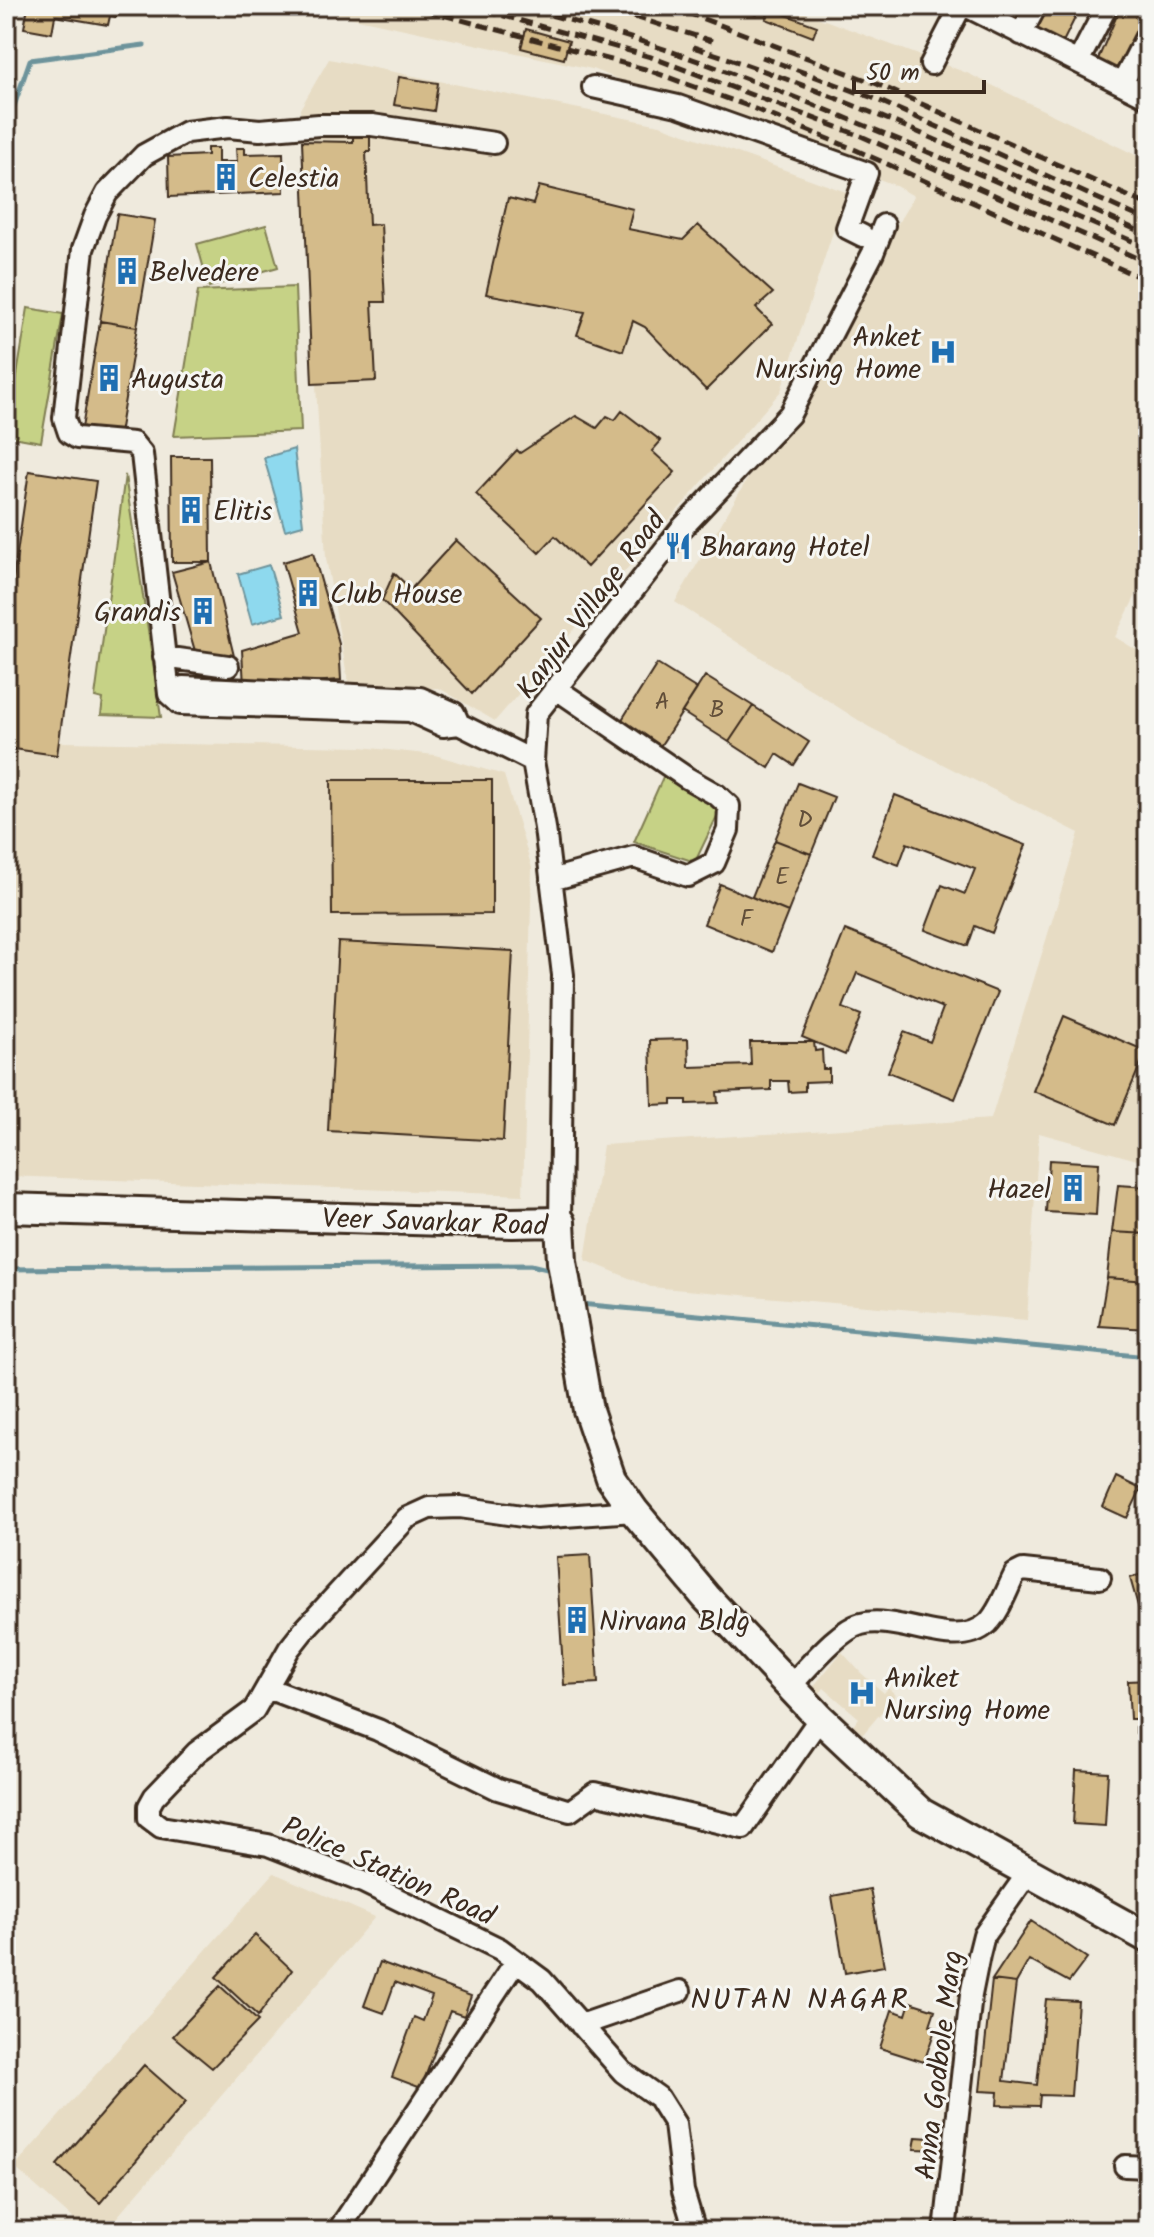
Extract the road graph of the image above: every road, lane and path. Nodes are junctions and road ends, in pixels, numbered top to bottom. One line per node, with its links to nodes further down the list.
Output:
1 (952, 6): 2 (street)
2 (964, 6): 6 (street)
3 (1036, 6): 6 (street)
4 (1107, 6): 7 (street)
5 (1148, 33): 8 (street)
6 (1021, 34): 7 (street)
7 (1078, 62): 8 (street)
8 (1122, 84): 10 (street)
9 (593, 87): 13 (street)
10 (1148, 97)
11 (494, 143): 14 (street)
12 (884, 225): 16 (street, Kanjur Village Road)
13 (863, 236)
14 (164, 657): 15 (street); 17 (street)
15 (228, 666)
16 (555, 688): 17 (street, Kanjur Village Road); 18 (street)
17 (533, 761): 18 (street, Kanjur Village Road)
18 (551, 880): 20 (street, Kanjur Village Road)
19 (6, 1208): 20 (street, Veer Savarkar Road)
20 (542, 1223): 21 (street, Veer Savarkar Road)
21 (634, 1511): 23 (street, Veer Savarkar Road); 24 (street, Police Station Road)
22 (1100, 1578): 23 (street)
23 (791, 1685): 25 (street, Veer Savarkar Road)
24 (267, 1688): 25 (street); 28 (street, Police Station Road)
25 (820, 1718): 26 (street, Veer Savarkar Road)
26 (1028, 1873): 27 (street, Veer Savarkar Road); 35 (street, Anna Godbole Marg)
27 (1148, 1938)
28 (516, 1961): 30 (street, Police Station Road); 33 (street)
29 (680, 1991): 30 (street)
30 (581, 2025): 34 (street, Police Station Road)
31 (1125, 2166): 32 (street)
32 (1148, 2167)
33 (338, 2231)
34 (695, 2231)
35 (945, 2231)

